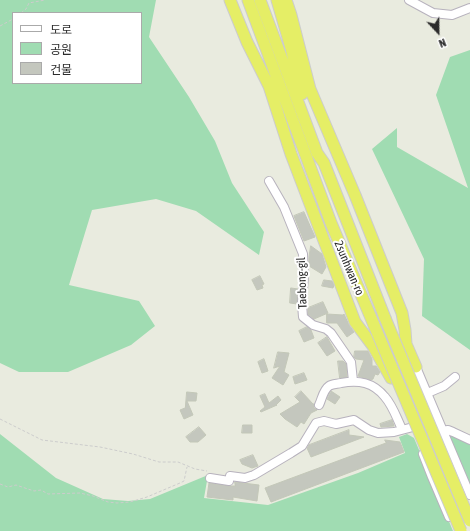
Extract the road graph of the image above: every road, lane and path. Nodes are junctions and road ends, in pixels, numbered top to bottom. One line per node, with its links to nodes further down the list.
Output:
1 (45, 0): 9 (path)
2 (230, 0): 16 (highway)
3 (248, 0): 32 (highway, 2sunhwan-ro, bridge)
4 (260, 0): 12 (highway, 2sunhwan-ro)
5 (277, 0): 12 (highway)
6 (286, 0): 14 (highway)
7 (409, 0): 8 (street)
8 (470, 8)
9 (23, 12)
10 (12, 20): 11 (path)
11 (0, 26)
12 (324, 164): 30 (highway, 2sunhwan-ro, bridge)
13 (269, 181): 17 (street, Taebong-gil)
14 (416, 367): 24 (street)
15 (455, 377): 19 (street)
16 (391, 378): 22 (street)
17 (354, 381): 20 (street); 23 (street)
18 (425, 381): 19 (street)
19 (430, 392): 24 (street)
20 (319, 405)
21 (0, 419): 26 (path)
22 (413, 427): 23 (street); 24 (street); 31 (street)
23 (402, 430): 27 (street)
24 (445, 431): 25 (street); 29 (street)
25 (470, 440)
26 (188, 466): 27 (path); 28 (path)
27 (210, 475)
28 (0, 484)
29 (470, 495)
30 (470, 521)
31 (456, 531)
32 (461, 531)

